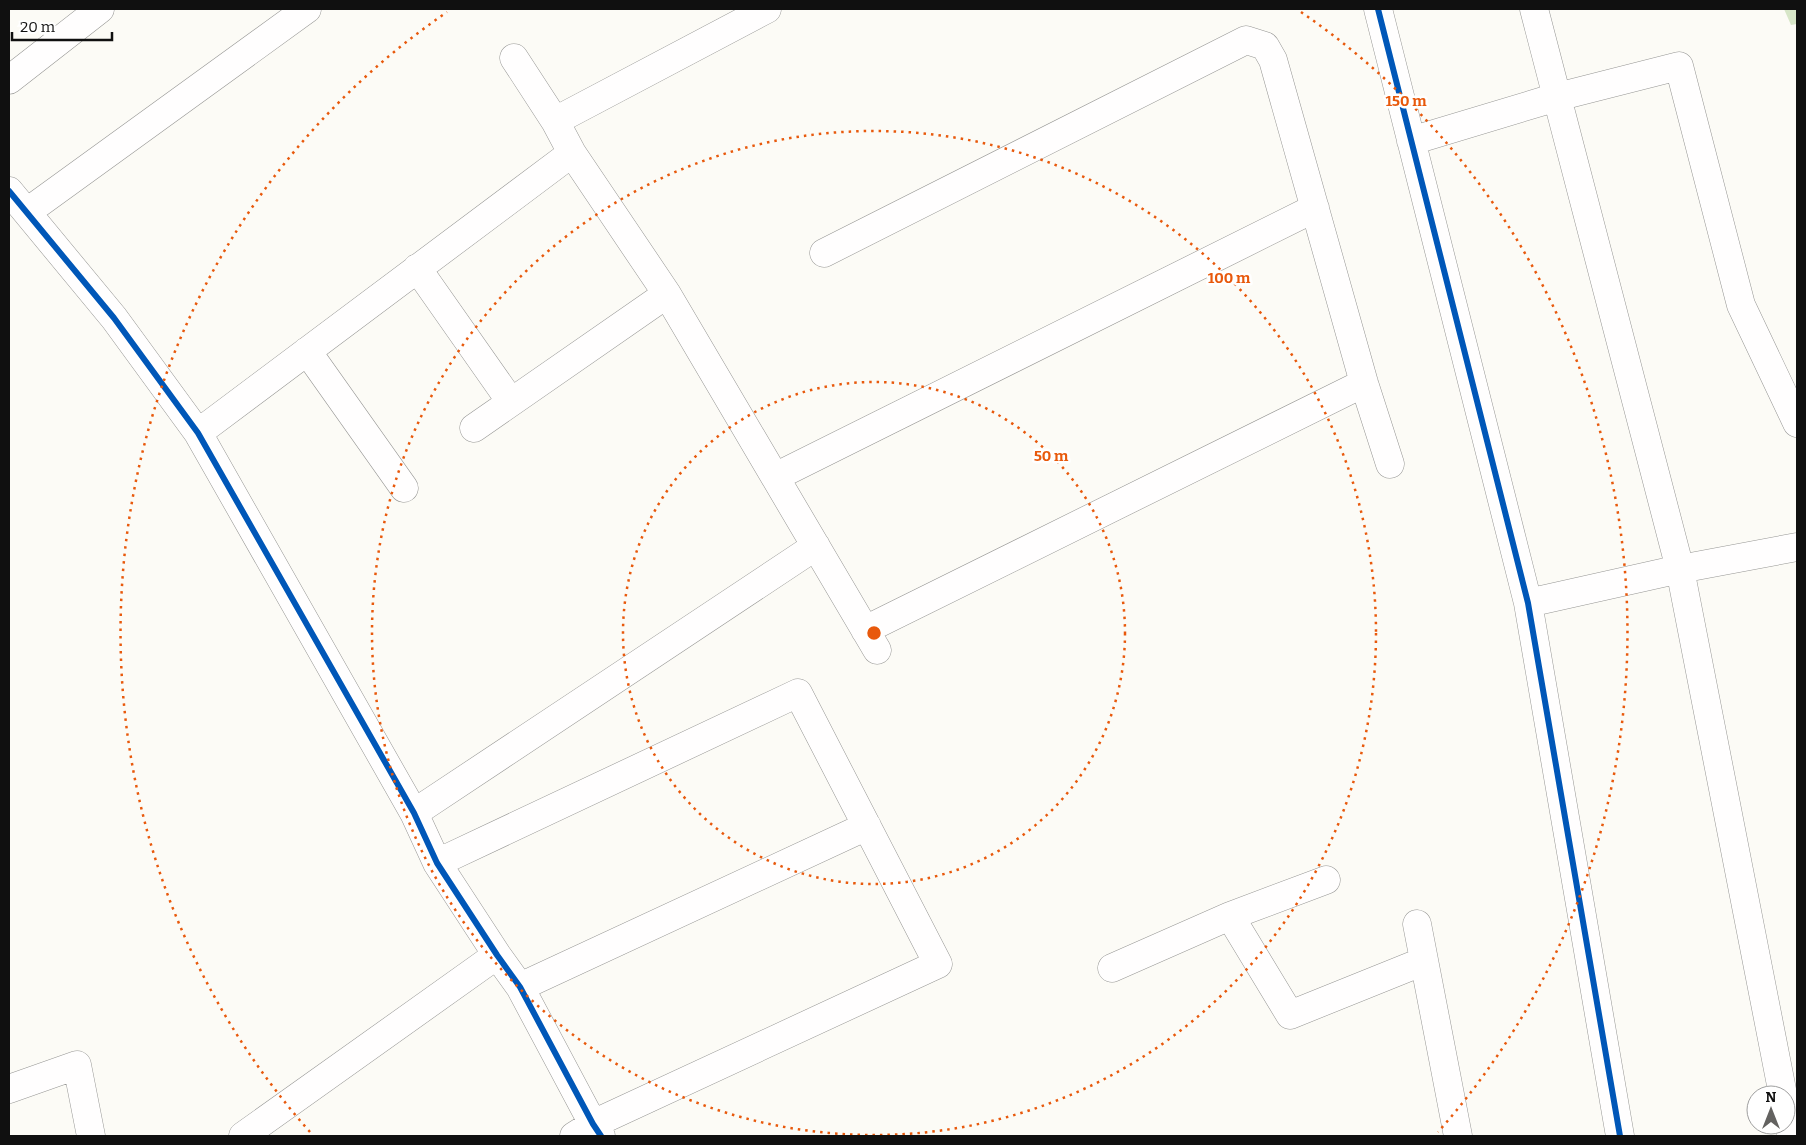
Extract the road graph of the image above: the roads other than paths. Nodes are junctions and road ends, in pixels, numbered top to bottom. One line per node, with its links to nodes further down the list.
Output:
1 (100, 9): 7 (street)
2 (307, 9): 14 (street)
3 (767, 9): 9 (street)
4 (1378, 9): 10 (street)
5 (1534, 9): 8 (street)
6 (514, 58): 9 (street)
7 (9, 80)
8 (1557, 97): 10 (street); 21 (street); 29 (street)
9 (555, 121): 11 (street)
10 (1411, 141): 30 (street)
11 (572, 153): 16 (street); 17 (street)
12 (9, 191): 14 (street)
13 (1314, 208): 15 (street); 19 (street); 25 (street)
14 (27, 212): 23 (street)
15 (824, 253)
16 (417, 268): 18 (street); 20 (street)
17 (667, 294): 20 (street); 25 (street)
18 (307, 351): 23 (street); 26 (street)
19 (1364, 383): 24 (street); 27 (street)
20 (511, 402): 22 (street)
21 (1797, 424)
22 (474, 428)
23 (198, 432): 31 (street)
24 (1390, 464)
25 (775, 476): 27 (street)
26 (404, 488)
27 (816, 546): 31 (street)
28 (1797, 547): 29 (street)
29 (1680, 569): 30 (street); 41 (street)
30 (1528, 603): 47 (street)
31 (414, 812): 33 (street)
32 (867, 826): 33 (street); 40 (street); 43 (street)
33 (437, 863): 37 (street)
34 (1326, 880): 35 (street)
35 (1230, 916): 38 (street); 39 (street)
36 (1417, 924): 38 (street)
37 (497, 955): 40 (street); 46 (street)
38 (1424, 961): 44 (street)
39 (1112, 968)
40 (520, 987): 43 (street)
41 (1781, 1085)
42 (9, 1089): 45 (street)
43 (590, 1132)
44 (1453, 1135)
45 (91, 1136)
46 (243, 1136)
47 (1620, 1136)

